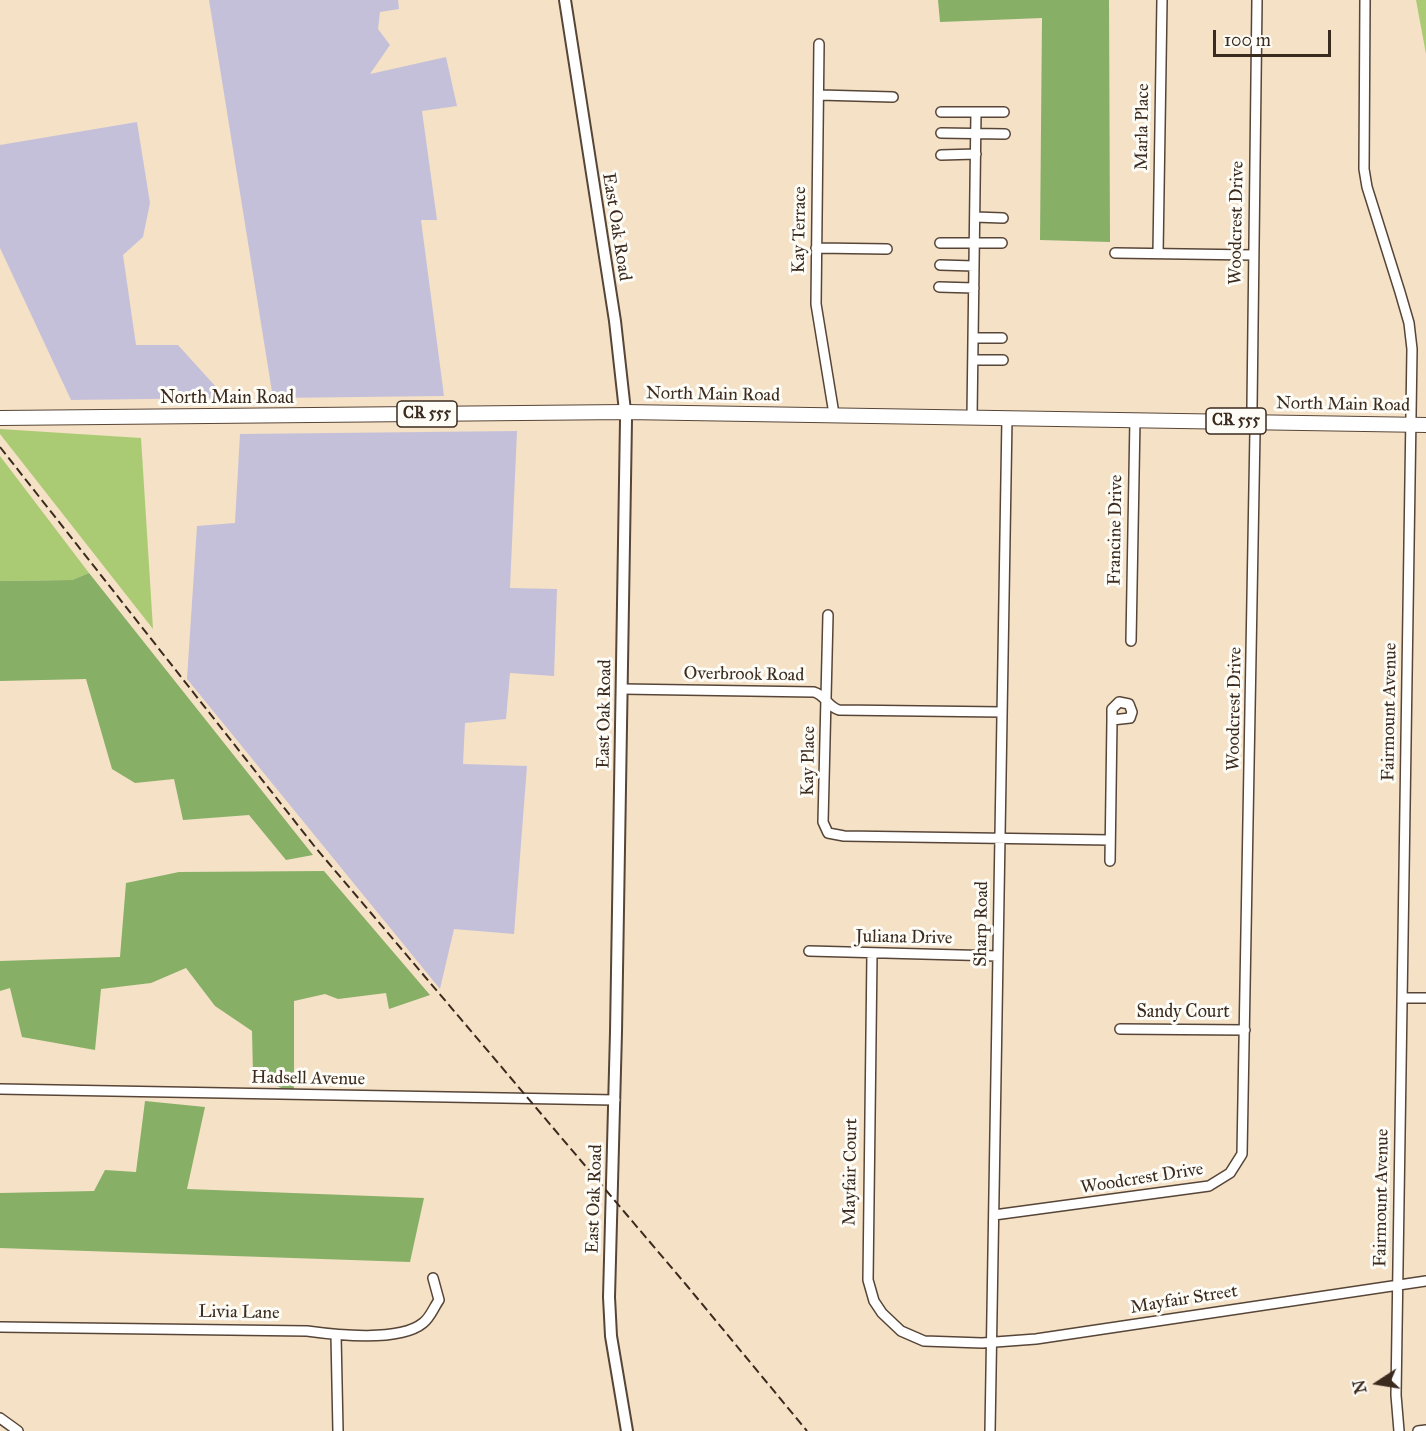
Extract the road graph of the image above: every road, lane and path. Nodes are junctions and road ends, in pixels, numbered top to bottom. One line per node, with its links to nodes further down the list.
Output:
1 (565, 0): 34 (street, East Oak Road)
2 (1162, 0): 24 (street, Marla Place)
3 (1257, 0): 25 (street, Woodcrest Drive)
4 (1365, 0): 41 (street, Fairmount Avenue)
5 (819, 44): 6 (street, Kay Terrace)
6 (819, 95): 7 (street); 21 (street, Kay Terrace)
7 (893, 97)
8 (941, 112): 9 (street)
9 (976, 112): 10 (street); 12 (street)
10 (1004, 112)
11 (940, 133): 12 (street)
12 (975, 134): 13 (street); 14 (street)
13 (1005, 134)
14 (976, 154): 15 (street); 16 (street)
15 (941, 155)
16 (975, 217): 17 (street); 18 (street)
17 (1003, 218)
18 (974, 242): 19 (street); 20 (street); 27 (street)
19 (940, 243)
20 (1002, 243)
21 (816, 249): 22 (street); 35 (street, Kay Terrace)
22 (887, 249)
23 (1115, 253): 24 (street)
24 (1158, 254): 25 (street)
25 (1253, 255): 40 (street, Woodcrest Drive)
26 (940, 266): 27 (street)
27 (974, 266): 29 (street)
28 (939, 287): 29 (street)
29 (974, 288): 30 (street)
30 (973, 338): 31 (street); 32 (street)
31 (1002, 338)
32 (973, 360): 33 (street); 36 (street)
33 (1003, 360)
34 (626, 412): 35 (main road, North Main Road / CR 555); 37 (main road, North Main Road / CR 555); 45 (street, East Oak Road)
35 (834, 414): 36 (main road, North Main Road / CR 555)
36 (972, 417): 38 (main road, North Main Road / CR 555)
37 (0, 418)
38 (1007, 418): 39 (main road, North Main Road / CR 555); 47 (street, Sharp Road)
39 (1135, 419): 40 (main road, North Main Road / CR 555); 44 (street, Francine Drive)
40 (1254, 422): 41 (main road, North Main Road / CR 555); 58 (street, Woodcrest Drive)
41 (1412, 424): 42 (main road, North Main Road / CR 555); 55 (street, Fairmount Avenue)
42 (1426, 424)
43 (828, 615): 46 (street, Kay Place)
44 (1131, 640)
45 (622, 689): 46 (street, Overbrook Road); 60 (street, East Oak Road)
46 (826, 701): 47 (street, Overbrook Road); 49 (street, Kay Place)
47 (1002, 712): 49 (street, Sharp Road)
48 (1112, 720): 50 (street)
49 (1000, 838): 50 (street); 54 (street, Sharp Road)
50 (1110, 840): 51 (street)
51 (1110, 861)
52 (809, 951): 53 (street, Juliana Drive)
53 (872, 954): 54 (street, Juliana Drive); 67 (street, Mayfair Court)
54 (998, 956): 61 (street, Sharp Road)
55 (1402, 998): 56 (street); 64 (street, Fairmount Avenue)
56 (1426, 998)
57 (1120, 1029): 58 (street, Sandy Court)
58 (1245, 1030): 61 (street, Woodcrest Drive)
59 (0, 1089): 60 (street, Hadsell Avenue)
60 (615, 1100): 73 (street, East Oak Road)
61 (994, 1215): 68 (street, Sharp Road)
62 (434, 1278): 66 (street, Livia Lane)
63 (1426, 1281): 64 (street, Mayfair Street)
64 (1398, 1285): 68 (street, Mayfair Street); 75 (street, Fairmount Avenue)
65 (0, 1327): 66 (street, Livia Lane)
66 (336, 1335): 72 (street)
67 (946, 1342): 68 (street, Mayfair Street)
68 (992, 1343): 74 (street, Sharp Road)
69 (0, 1418): 71 (street)
70 (1426, 1430): 76 (street)
71 (18, 1431)
72 (338, 1431)
73 (627, 1431)
74 (990, 1431)
75 (1399, 1431)
76 (1418, 1431)

